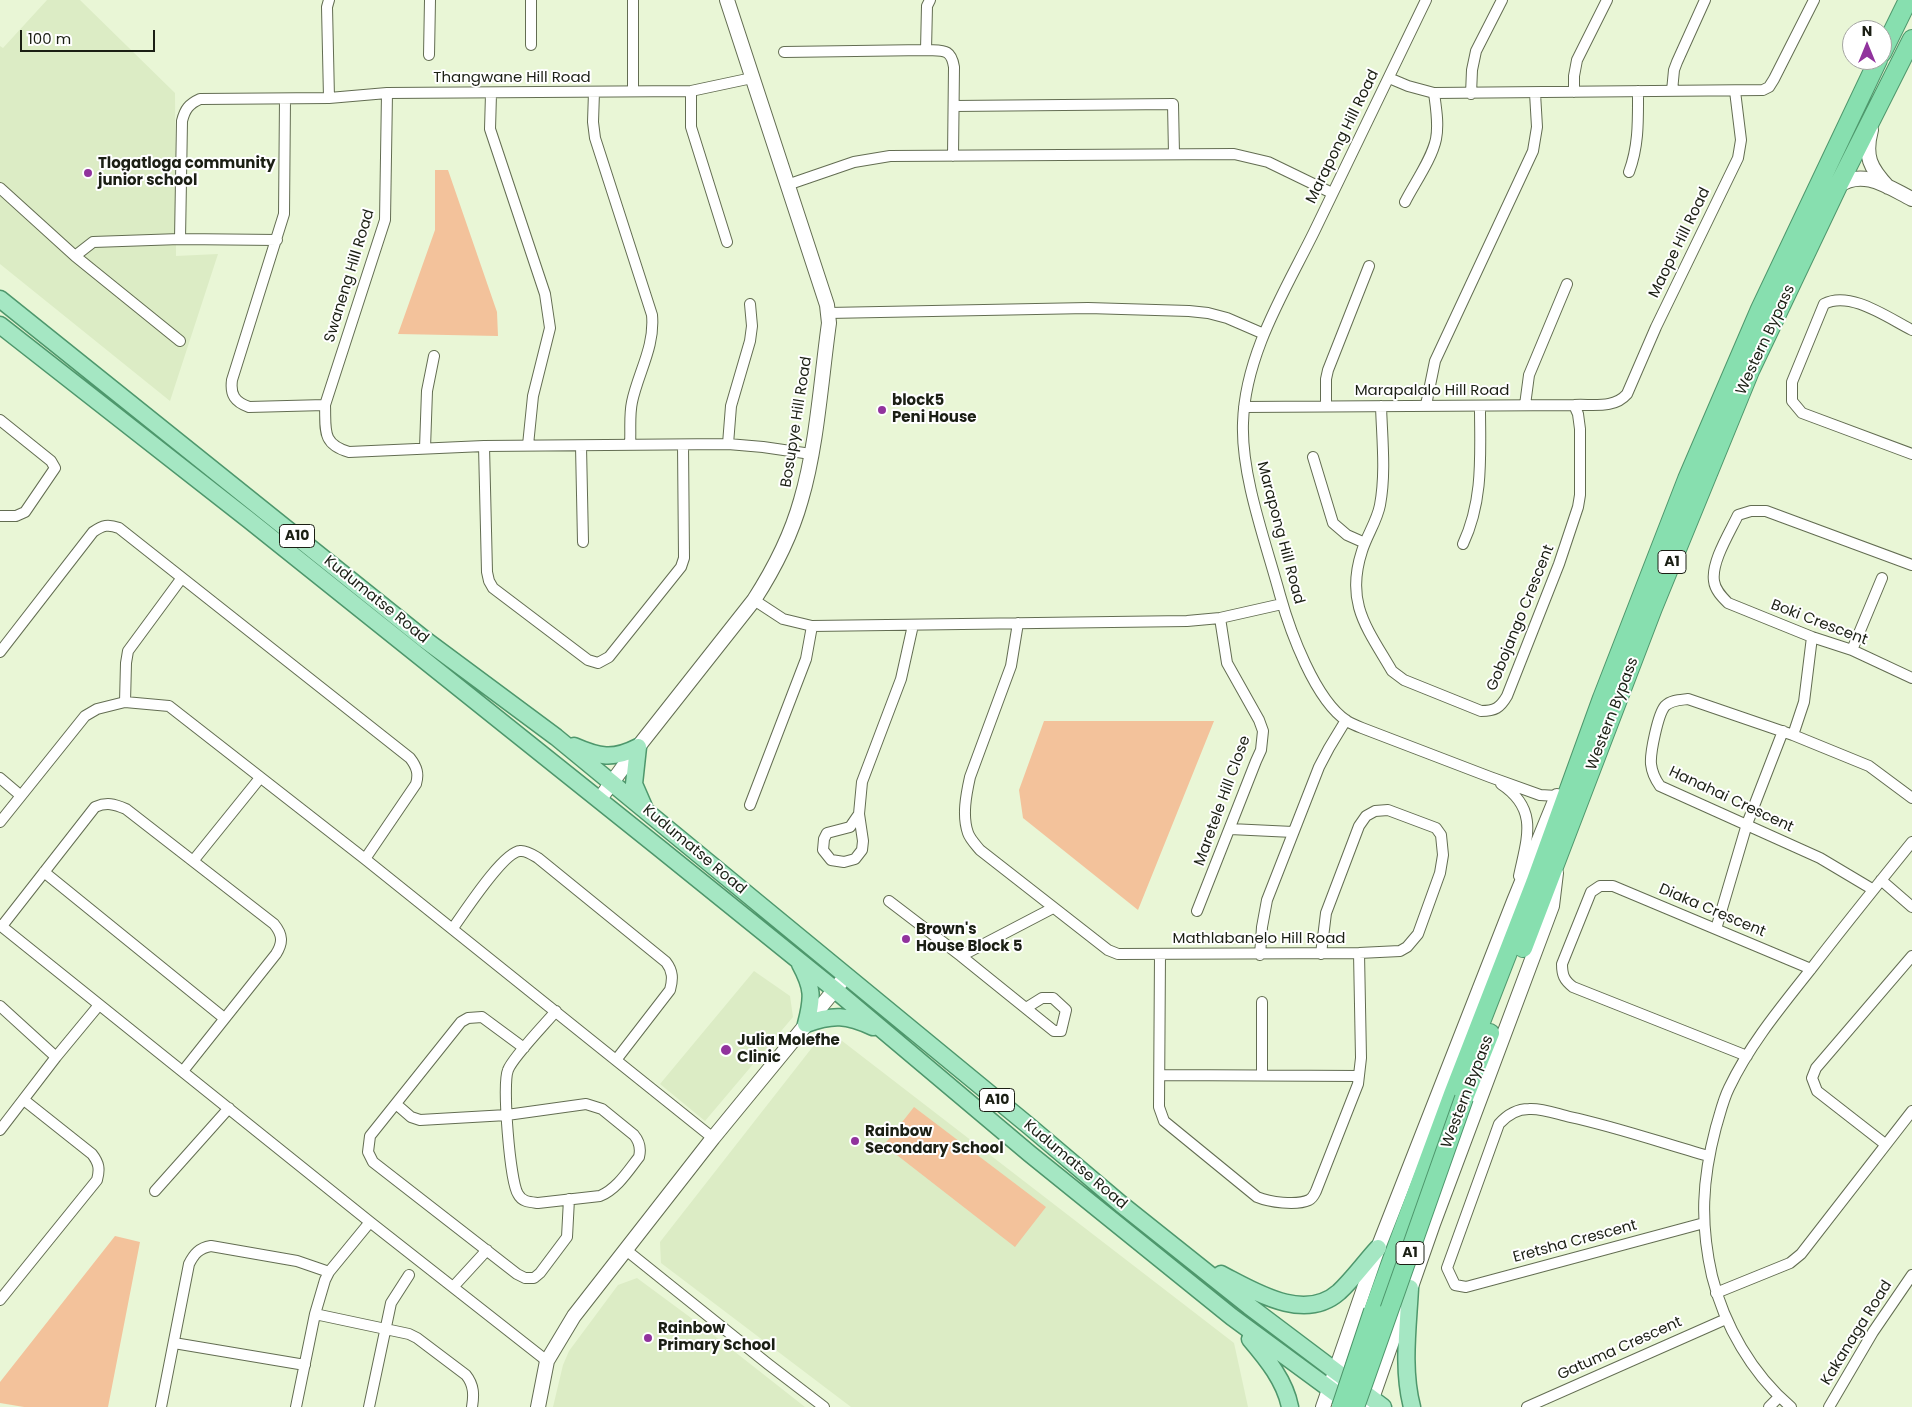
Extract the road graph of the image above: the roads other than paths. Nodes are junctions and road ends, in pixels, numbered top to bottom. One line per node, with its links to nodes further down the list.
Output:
1 (329, 0): 34 (street)
2 (430, 0): 18 (street)
3 (531, 0): 15 (street)
4 (633, 0): 22 (street)
5 (727, 0): 20 (street, Bosupye Hill Road)
6 (930, 0): 16 (street)
7 (1426, 0): 21 (street, Marapong Hill Road)
8 (1502, 0): 33 (street)
9 (1607, 0): 28 (street)
10 (1705, 0): 25 (street)
11 (1814, 0): 26 (street)
12 (1908, 0): 13 (highway)
13 (1892, 33)
14 (1912, 39): 37 (highway, Western Bypass / A1)
15 (531, 45)
16 (926, 50): 17 (street); 36 (street)
17 (784, 52)
18 (429, 55)
19 (1873, 70): 107 (highway, Western Bypass / A1)
20 (752, 78): 23 (street, Thangwane Hill Road); 41 (street, Bosupye Hill Road)
21 (1389, 78): 30 (street); 45 (street, Marapong Hill Road)
22 (633, 91): 23 (street, Thangwane Hill Road); 27 (street, Thangwane Hill Road)
23 (691, 91): 50 (street)
24 (1638, 91): 25 (street); 28 (street); 40 (street)
25 (1672, 91): 26 (street)
26 (1735, 91): 64 (street, Maope Hill Road)
27 (594, 92): 32 (street, Thangwane Hill Road); 76 (street)
28 (1574, 92): 31 (street)
29 (387, 93): 32 (street, Thangwane Hill Road); 34 (street, Thangwane Hill Road); 65 (street, Swaneng Hill Road)
30 (1434, 93): 33 (street); 47 (street)
31 (1535, 93): 33 (street); 66 (street)
32 (491, 94): 75 (street)
33 (1472, 94)
34 (329, 98): 35 (street, Thangwane Hill Road)
35 (286, 99): 48 (street, Thangwane Hill Road); 49 (street)
36 (954, 106): 38 (street); 39 (street)
37 (1879, 108): 42 (highway, Western Bypass / A1); 43 (street)
38 (1174, 154): 39 (street); 45 (street)
39 (953, 156): 41 (street)
40 (1629, 172)
41 (786, 185): 56 (street, Bosupye Hill Road)
42 (1838, 186): 43 (street); 126 (highway, Western Bypass / A1)
43 (1888, 187): 46 (street)
44 (0, 188): 51 (street)
45 (1332, 193): 60 (street, Marapong Hill Road)
46 (1912, 199)
47 (1404, 202)
48 (180, 239): 49 (street); 51 (street)
49 (277, 240): 65 (street)
50 (727, 242)
51 (75, 256): 62 (street)
52 (1369, 266): 70 (street)
53 (1567, 284): 67 (street)
54 (0, 300): 105 (main road, Kudumatse Road / A10)
55 (750, 304): 74 (street)
56 (828, 313): 60 (street); 81 (street, Bosupye Hill Road)
57 (0, 324): 61 (main road, Kudumatse Road / A10)
58 (0, 330): 61 (main road)
59 (1912, 330): 82 (street)
60 (1264, 334): 69 (street, Marapong Hill Road)
61 (19, 339): 115 (main road, Kudumatse Road / A10)
62 (180, 341)
63 (434, 356): 80 (street)
64 (1620, 401): 68 (street, Marapalalo Hill Road)
65 (325, 405): 80 (street)
66 (1426, 405): 71 (street, Marapalalo Hill Road); 72 (street, Marapalalo Hill Road)
67 (1525, 405): 68 (street, Marapalalo Hill Road); 72 (street, Marapalalo Hill Road)
68 (1574, 405): 86 (street, Gobojango Crescent)
69 (1244, 406): 70 (street, Marapalalo Hill Road); 92 (street, Marapong Hill Road)
70 (1326, 406): 71 (street, Marapalalo Hill Road)
71 (1381, 406): 86 (street)
72 (1480, 406): 87 (street)
73 (0, 420): 84 (street)
74 (728, 444): 77 (street); 81 (street)
75 (528, 445): 78 (street); 79 (street)
76 (630, 445): 77 (street); 79 (street)
77 (683, 445): 78 (street)
78 (484, 446): 80 (street)
79 (581, 446): 85 (street)
80 (425, 448)
81 (811, 454): 91 (street, Bosupye Hill Road)
82 (1912, 454)
83 (1314, 457): 86 (street)
84 (0, 516)
85 (583, 542)
86 (1365, 543)
87 (1463, 544)
88 (1912, 565): 97 (street, Boki Crescent)
89 (1882, 578): 98 (street)
90 (181, 579): 99 (street); 101 (street); 124 (street)
91 (754, 600): 96 (street); 106 (street, Bosupye Hill Road)
92 (1282, 604): 93 (street); 102 (street, Marapong Hill Road)
93 (1220, 618): 94 (street); 121 (street, Maretele Hill Close)
94 (1018, 623): 95 (street); 133 (street, Mathlabanelo Hill Road)
95 (913, 625): 96 (street); 118 (street)
96 (812, 626): 116 (street)
97 (1812, 637): 98 (street, Boki Crescent); 104 (street)
98 (1852, 650): 100 (street, Boki Crescent)
99 (0, 652)
100 (1912, 678)
101 (125, 702): 110 (street); 112 (street)
102 (1346, 720): 108 (street, Marapong Hill Road); 122 (street)
103 (1783, 732): 104 (street); 120 (street); 120 (street, Hanahai Crescent)
104 (1794, 735): 114 (street)
105 (556, 738): 106 (main road); 111 (main road, Kudumatse Road / A10)
106 (638, 747): 111 (street, Bosupye Hill Road); 117 (main road)
107 (1576, 768): 113 (street); 209 (highway, Western Bypass / A1, bridge)
108 (1490, 777): 113 (street, Marapong Hill Road); 131 (street)
109 (0, 778): 112 (street)
110 (260, 778): 124 (street); 125 (street)
111 (612, 783): 115 (street, Bosupye Hill Road); 117 (main road, Kudumatse Road / A10)
112 (20, 795): 119 (street)
113 (1557, 796): 131 (street)
114 (1912, 798)
115 (599, 800): 144 (main road, Kudumatse Road / A10)
116 (750, 805)
117 (644, 809): 146 (main road, Kudumatse Road / A10)
118 (859, 814): 118 (street)
119 (0, 822)
120 (1747, 824): 129 (street, Hanahai Crescent); 137 (street)
121 (1230, 829): 122 (street); 134 (street, Maretele Hill Close)
122 (1292, 832): 141 (street)
123 (1912, 842): 128 (street)
124 (365, 859): 136 (street)
125 (193, 861): 127 (street); 153 (street)
126 (1557, 862): 185 (street); 210 (highway, Western Bypass / A1, bridge)
127 (44, 872): 135 (street); 153 (street)
128 (1881, 880): 129 (street); 132 (street)
129 (1872, 889): 145 (street)
130 (889, 901): 142 (street)
131 (1514, 901): 177 (street)
132 (1912, 907)
133 (1053, 908): 139 (street, Mathlabanelo Hill Road); 142 (street)
134 (1197, 911)
135 (1, 926): 149 (street)
136 (452, 928): 152 (street); 159 (street)
137 (1716, 929): 145 (street, Diaka Crescent); 157 (street, Diaka Crescent)
138 (1359, 953): 140 (street, Mathlabanelo Hill Road); 140 (street, Mathlabanelo Hill Road); 163 (street)
139 (1160, 954): 141 (street, Mathlabanelo Hill Road); 161 (street)
140 (1320, 954): 141 (street, Mathlabanelo Hill Road)
141 (1260, 955)
142 (961, 956): 151 (street)
143 (1912, 956): 171 (street)
144 (798, 960): 147 (main road, Kudumatse Road / A10); 154 (main road)
145 (1811, 969): 157 (street)
146 (846, 976): 147 (street); 180 (main road, Kudumatse Road / A10)
147 (834, 989): 154 (street); 155 (main road, Kudumatse Road / A10)
148 (1262, 1002): 162 (street)
149 (99, 1005): 158 (street); 160 (street)
150 (0, 1006): 158 (street)
151 (1026, 1008)
152 (556, 1011): 156 (street); 159 (street)
153 (224, 1018): 160 (street)
154 (806, 1024): 155 (main road); 170 (street)
155 (891, 1035): 189 (main road, Kudumatse Road / A10)
156 (524, 1048): 165 (street); 168 (street)
157 (1747, 1056): 172 (street)
158 (56, 1057): 164 (street)
159 (616, 1060): 170 (street)
160 (183, 1070): 166 (street)
161 (1160, 1075): 162 (street); 163 (street)
162 (1262, 1075): 163 (street)
163 (1359, 1076)
164 (24, 1100): 169 (street); 187 (street)
165 (396, 1104): 168 (street); 178 (street)
166 (228, 1108): 173 (street); 175 (street)
167 (1912, 1111): 171 (street)
168 (507, 1115): 174 (street); 174 (street)
169 (0, 1130)
170 (714, 1138): 179 (street)
171 (1885, 1144): 186 (street)
172 (1708, 1156): 176 (street); 176 (street, Eretsha Crescent)
173 (155, 1192)
174 (570, 1199): 178 (street)
175 (370, 1222): 181 (street); 184 (street)
176 (1704, 1223): 186 (street)
177 (1378, 1248): 180 (main road); 192 (street)
178 (487, 1250): 184 (street)
179 (626, 1250): 195 (street); 206 (street)
180 (1192, 1260): 197 (main road, Kudumatse Road / A10)
181 (329, 1272): 188 (street); 193 (street)
182 (409, 1275): 191 (street)
183 (1912, 1276): 215 (street, Kakanaga Road)
184 (454, 1286): 195 (street)
185 (1410, 1288): 194 (street); 211 (main road)
186 (1716, 1293): 190 (street)
187 (0, 1300)
188 (315, 1314): 191 (street); 196 (street)
189 (1232, 1317): 198 (main road, Kudumatse Road / A10); 207 (main road)
190 (1726, 1319): 199 (street); 212 (street, Gatuma Crescent)
191 (385, 1328): 203 (street); 204 (street)
192 (1351, 1328): 194 (street); 197 (street)
193 (174, 1343): 196 (street); 201 (street)
194 (1390, 1346): 200 (street)
195 (547, 1360): 205 (street)
196 (305, 1365): 202 (street)
197 (1335, 1372): 198 (street); 200 (main road, Kudumatse Road / A10)
198 (1329, 1389): 208 (street); 210 (main road, Kudumatse Road / A10)
199 (1779, 1397): 213 (street); 214 (street)
200 (1375, 1404)
201 (161, 1407)
202 (296, 1407)
203 (369, 1407)
204 (472, 1407)
205 (538, 1407)
206 (824, 1407)
207 (1290, 1407)
208 (1323, 1407)
209 (1341, 1407)
210 (1355, 1407)
211 (1412, 1407)
212 (1527, 1407)
213 (1769, 1407)
214 (1790, 1407)
215 (1829, 1407)

